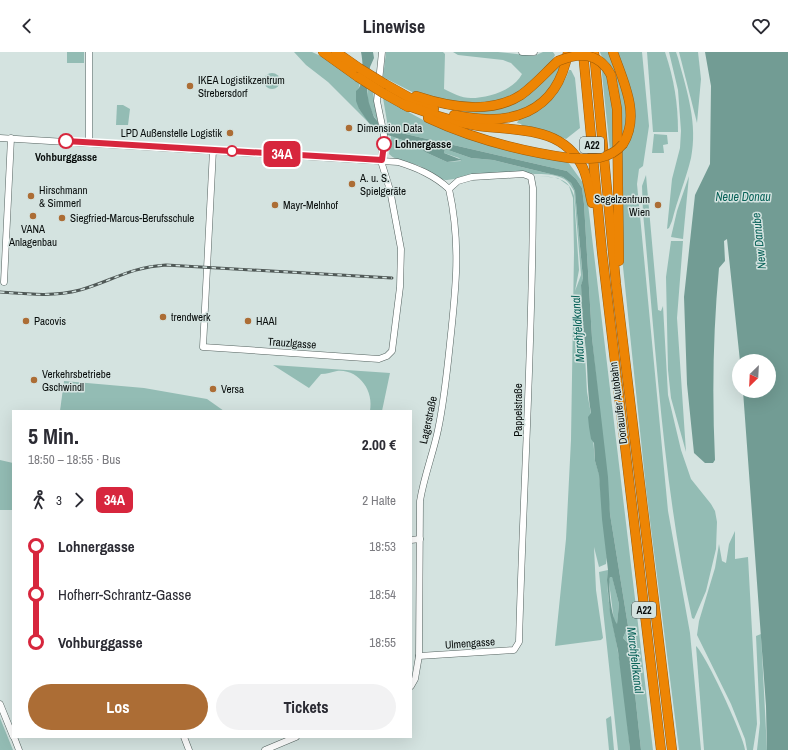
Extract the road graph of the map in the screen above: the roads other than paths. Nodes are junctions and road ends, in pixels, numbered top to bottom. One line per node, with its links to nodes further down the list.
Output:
1 (89, 52): 17 (street)
2 (323, 52): 11 (highway)
3 (336, 52): 11 (highway)
4 (382, 52): 19 (street)
5 (522, 52): 6 (street)
6 (534, 52)
7 (568, 52): 13 (highway)
8 (583, 52): 21 (highway, Donauufer Autobahn / A22)
9 (594, 52): 23 (highway, Donauufer Autobahn / A22)
10 (613, 52): 14 (highway, bridge)
11 (358, 72): 12 (highway, bridge)
12 (384, 88): 13 (highway); 14 (highway)
13 (395, 89): 23 (highway, bridge)
14 (403, 104): 21 (highway)
15 (0, 138): 16 (street)
16 (11, 138): 17 (street); 22 (street)
17 (89, 143): 18 (street)
18 (213, 150): 19 (street); 19 (street, Trauzlgasse)
19 (382, 160): 20 (street)
20 (449, 189): 24 (street, Lagerstraße); 26 (street, Pappelstraße)
21 (600, 238): 37 (highway, Donauufer Autobahn / A22)
22 (4, 282)
23 (616, 284): 38 (highway, Donauufer Autobahn / A22)
24 (420, 539): 25 (street); 27 (street, Lagerstraße)
25 (412, 540)
26 (519, 642): 27 (street, Ulmengasse)
27 (419, 656): 28 (street, Lagerstraße)
28 (412, 685)
29 (0, 704): 30 (street)
30 (12, 734)
31 (14, 738): 34 (street)
32 (184, 738): 35 (street)
33 (294, 738): 36 (street)
34 (19, 750)
35 (189, 750)
36 (265, 750)
37 (661, 750)
38 (672, 750)

